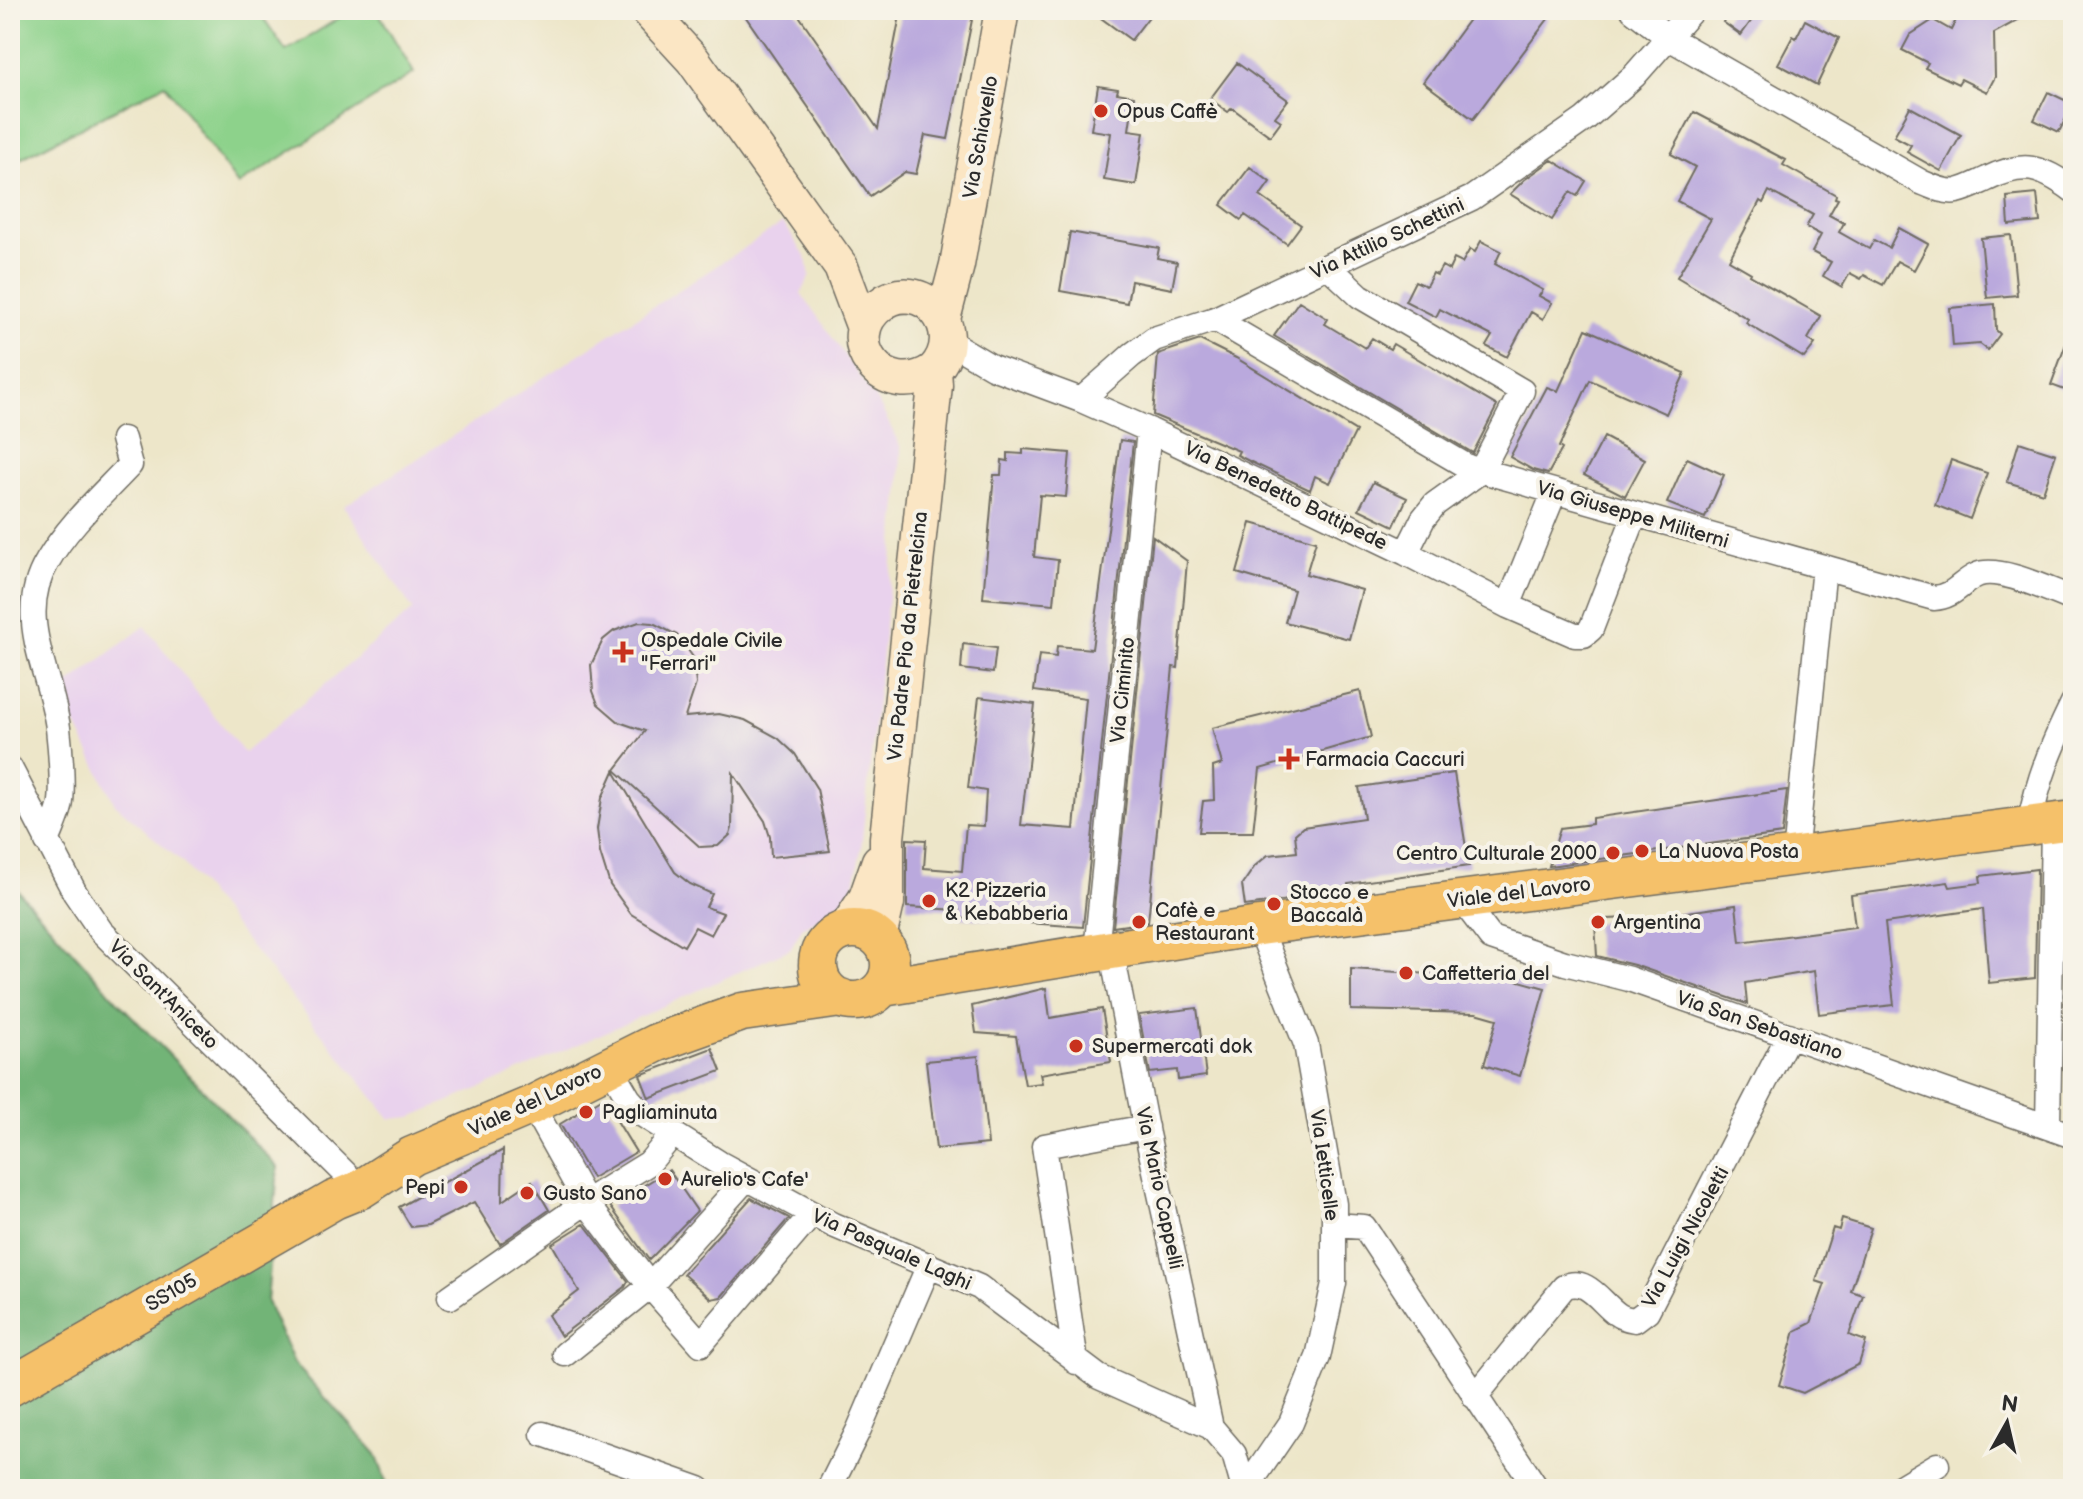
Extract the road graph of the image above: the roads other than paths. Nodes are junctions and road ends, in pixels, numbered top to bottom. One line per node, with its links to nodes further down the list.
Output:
1 (647, 10): 8 (street)
2 (1002, 10): 7 (street, Via Schiavello)
3 (1633, 10): 5 (street)
4 (1692, 10): 5 (street, Via Attilio Schettini)
5 (1669, 38): 6 (street); 9 (street, Via Attilio Schettini)
6 (2073, 190)
7 (957, 265): 10 (street); 13 (street, Via Schiavello)
8 (841, 267): 10 (street); 12 (street)
9 (1329, 267): 11 (street, Via Attilio Schettini); 19 (street)
10 (903, 298): 12 (street); 13 (street)
11 (1215, 319): 15 (street, Via Attilio Schettini); 19 (street, Via Giuseppe Militerni)
12 (864, 328): 14 (street)
13 (941, 349): 14 (street); 15 (street, Via Benedetto Battipede); 17 (street, Via Padre Pio da Pietrelcina)
14 (895, 380): 17 (street)
15 (1081, 400): 16 (street, Via Benedetto Battipede)
16 (1149, 430): 22 (street, Via Benedetto Battipede); 33 (street, Via Ciminito)
17 (928, 435): 34 (street, Via Padre Pio da Pietrelcina)
18 (123, 439): 29 (street)
19 (1481, 471): 20 (street, Via Giuseppe Militerni); 22 (street)
20 (1554, 493): 21 (street, Via Giuseppe Militerni); 25 (street)
21 (1635, 515): 23 (street, Via Giuseppe Militerni); 25 (street, Via Benedetto Battipede)
22 (1406, 553): 25 (street, Via Benedetto Battipede)
23 (1824, 567): 24 (street, Via Giuseppe Militerni); 30 (street)
24 (2073, 599)
25 (1508, 606)
26 (2073, 703): 28 (street)
27 (10, 768): 29 (street, Via Sant'Aniceto)
28 (2052, 823): 30 (main road, Viale del Lavoro); 42 (street)
29 (47, 842): 46 (street, Via Sant'Aniceto)
30 (1795, 856): 31 (main road, Viale del Lavoro)
31 (1462, 900): 32 (main road, Viale del Lavoro); 38 (street, Via San Sebastiano)
32 (1259, 926): 33 (main road, Viale del Lavoro); 49 (street, Via Ietticelle)
33 (1103, 950): 34 (main road, Viale del Lavoro); 41 (street, Via Mario Cappelli)
34 (874, 952): 35 (main road, Viale del Lavoro); 36 (main road, Viale del Lavoro)
35 (818, 962): 36 (main road); 37 (main road, Viale del Lavoro / SS105)
36 (841, 998): 37 (main road, Viale del Lavoro / SS105)
37 (742, 1012): 39 (main road, Viale del Lavoro / SS105)
38 (1789, 1035): 42 (street, Via San Sebastiano); 56 (street, Via Luigi Nicoletti)
39 (609, 1065): 40 (main road, Viale del Lavoro / SS105); 43 (street, Via Pasquale Laghi)
40 (532, 1105): 46 (main road, Viale del Lavoro / SS105); 47 (street)
41 (1146, 1127): 54 (street); 57 (street, Via Mario Cappelli)
42 (2048, 1127): 44 (street, Via San Sebastiano)
43 (673, 1134): 45 (street, Via Pasquale Laghi); 47 (street)
44 (2073, 1136)
45 (746, 1179): 48 (street, Via Pasquale Laghi); 51 (street)
46 (347, 1194): 55 (main road, SS105 / SS105)
47 (586, 1202): 51 (street); 52 (street)
48 (812, 1214): 50 (street, Via Pasquale Laghi); 51 (street)
49 (1334, 1225): 56 (street); 62 (street, Via Ietticelle)
50 (929, 1265): 54 (street, Via Pasquale Laghi); 61 (street)
51 (650, 1286): 53 (street)
52 (450, 1297)
53 (565, 1354)
54 (1076, 1362): 57 (street, Via Pasquale Laghi)
55 (10, 1387)
56 (1475, 1397): 63 (street)
57 (1211, 1427): 62 (street, Via Pasquale Laghi)
58 (543, 1434): 60 (street)
59 (1937, 1465): 64 (street)
60 (699, 1489)
61 (829, 1489)
62 (1245, 1489)
63 (1537, 1489)
64 (1897, 1489)

